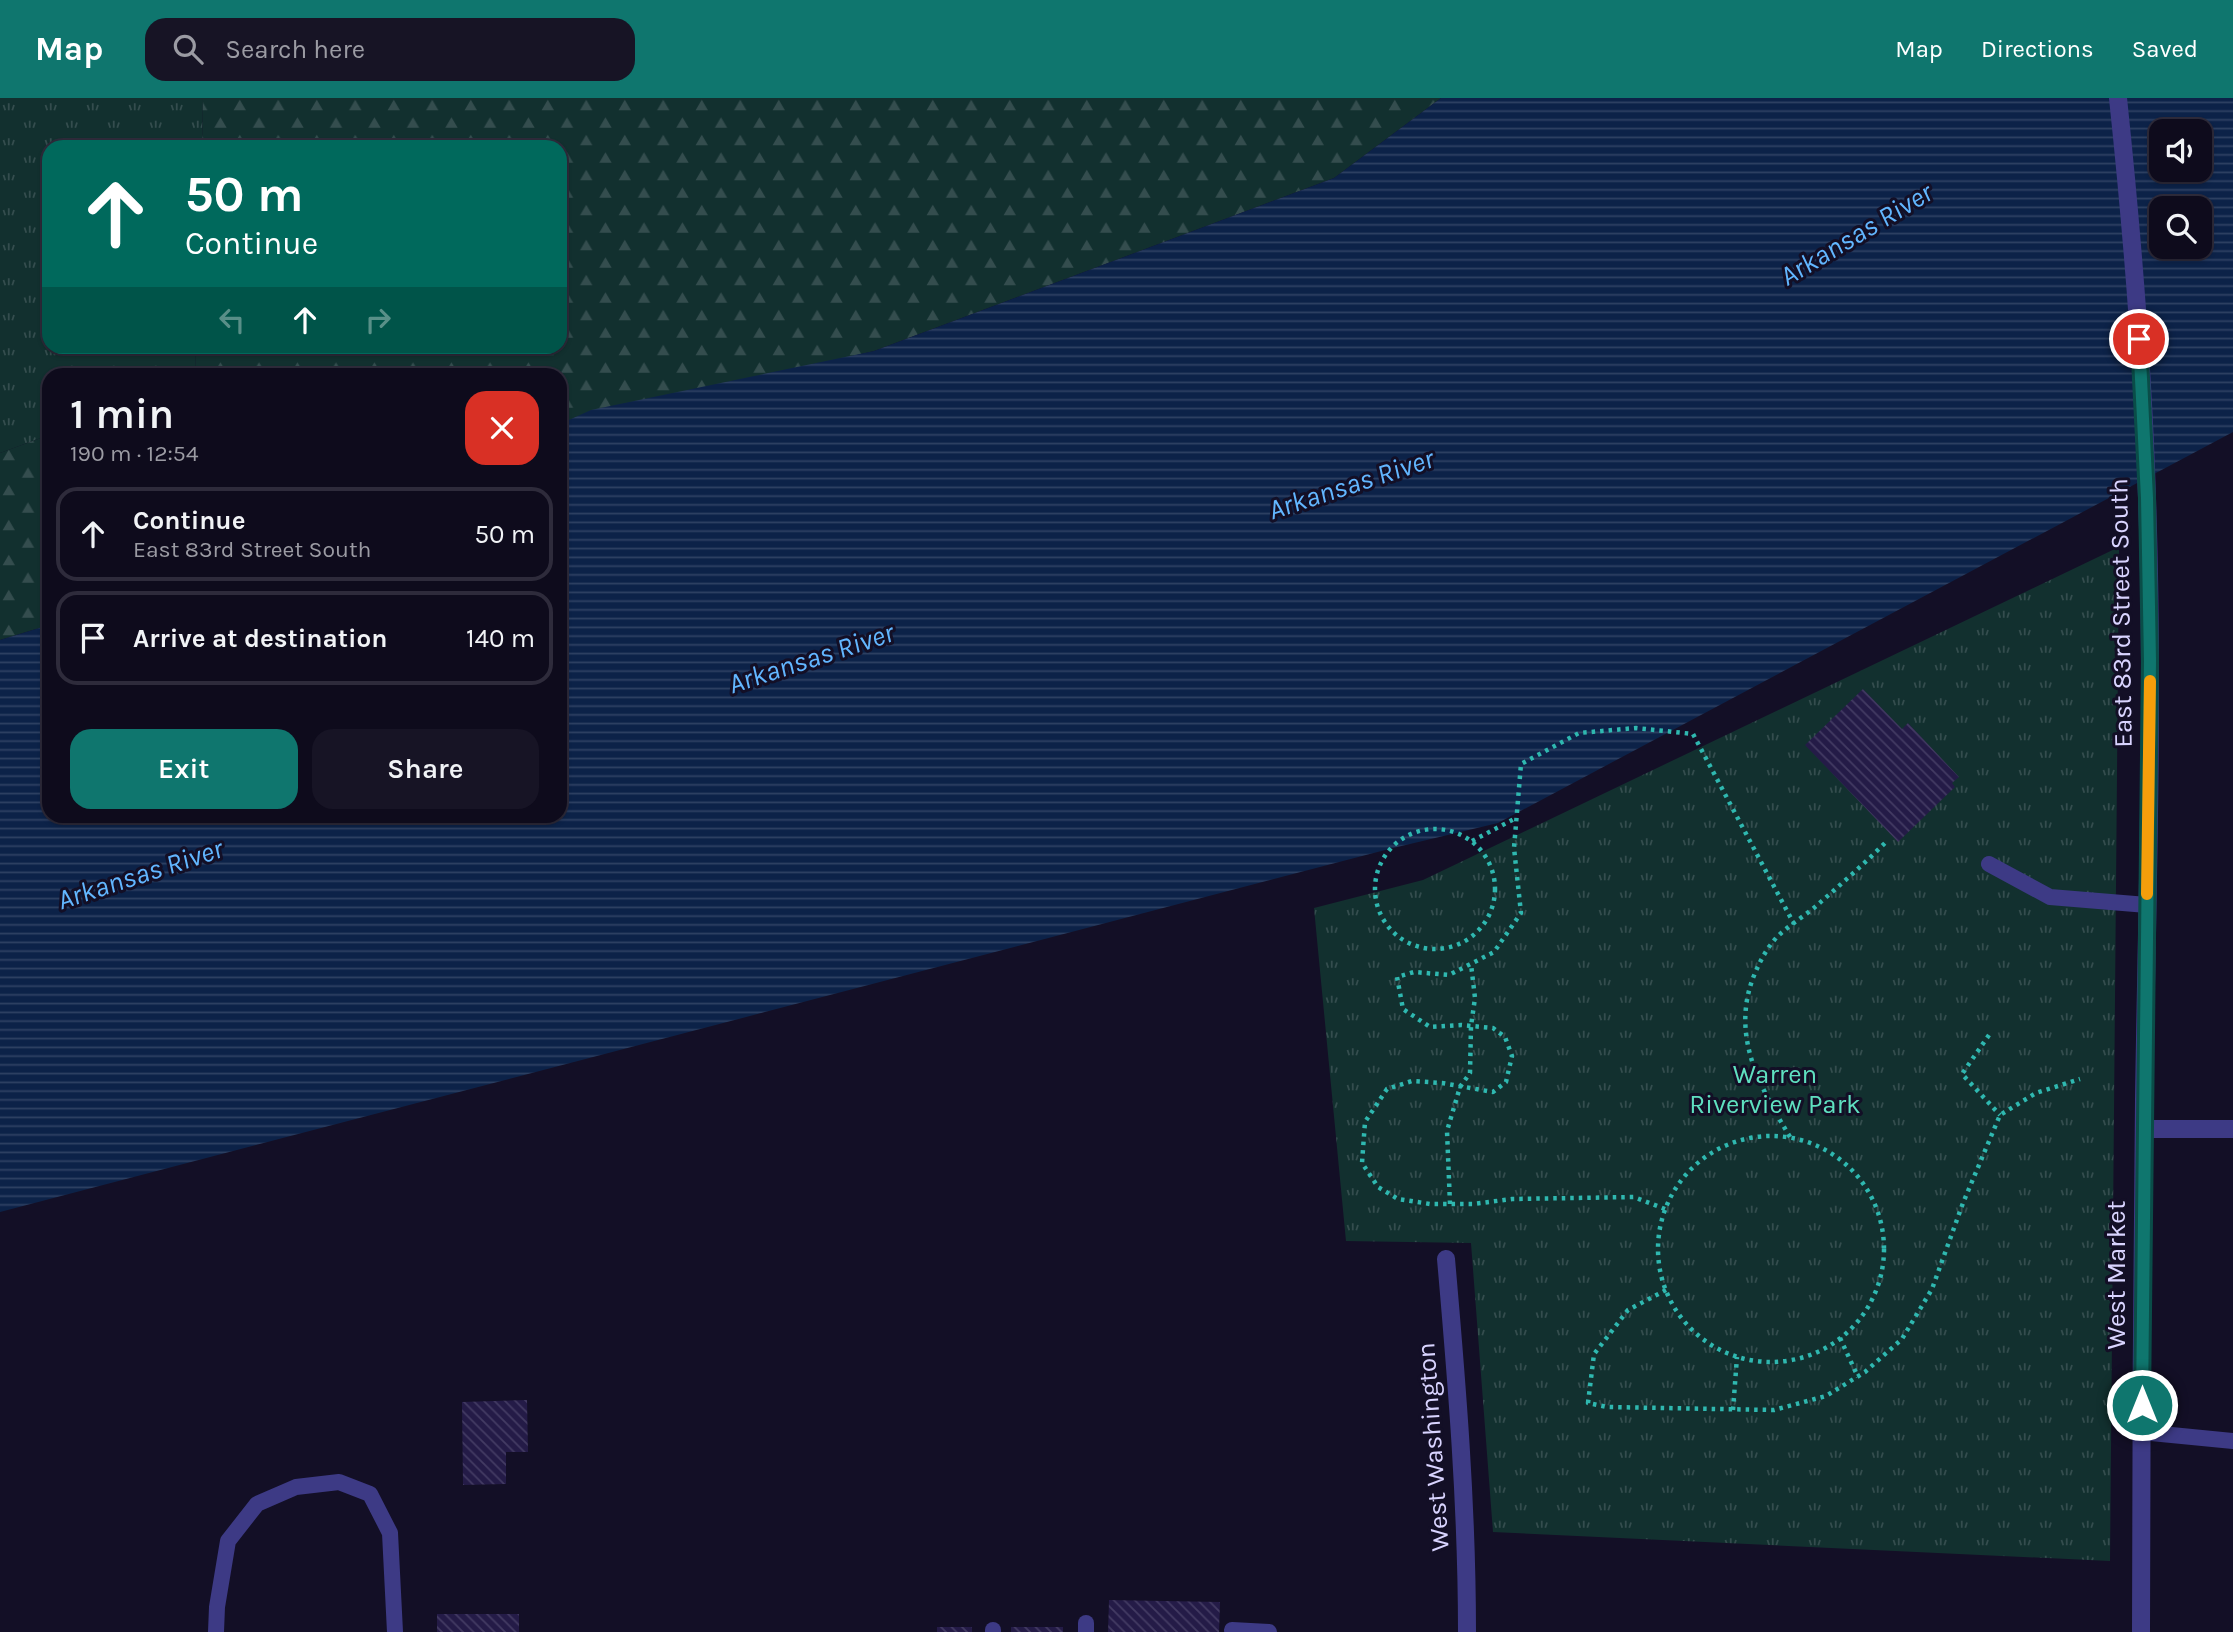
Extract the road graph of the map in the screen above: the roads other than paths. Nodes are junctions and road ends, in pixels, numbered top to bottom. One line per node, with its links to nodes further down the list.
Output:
1 (2118, 98): 3 (street, East 83rd Street South)
2 (1989, 864): 3 (lane)
3 (2147, 905): 4 (street, East 83rd Street South)
4 (2144, 1129): 5 (street); 7 (street, West Market)
5 (2233, 1129)
6 (1446, 1259): 13 (street, West Washington)
7 (2141, 1432): 8 (lane); 14 (street, West Market)
8 (2233, 1441)
9 (1231, 1630): 12 (lane)
10 (216, 1632): 11 (lane)
11 (395, 1632)
12 (1269, 1632)
13 (1466, 1632)
14 (2141, 1632)

